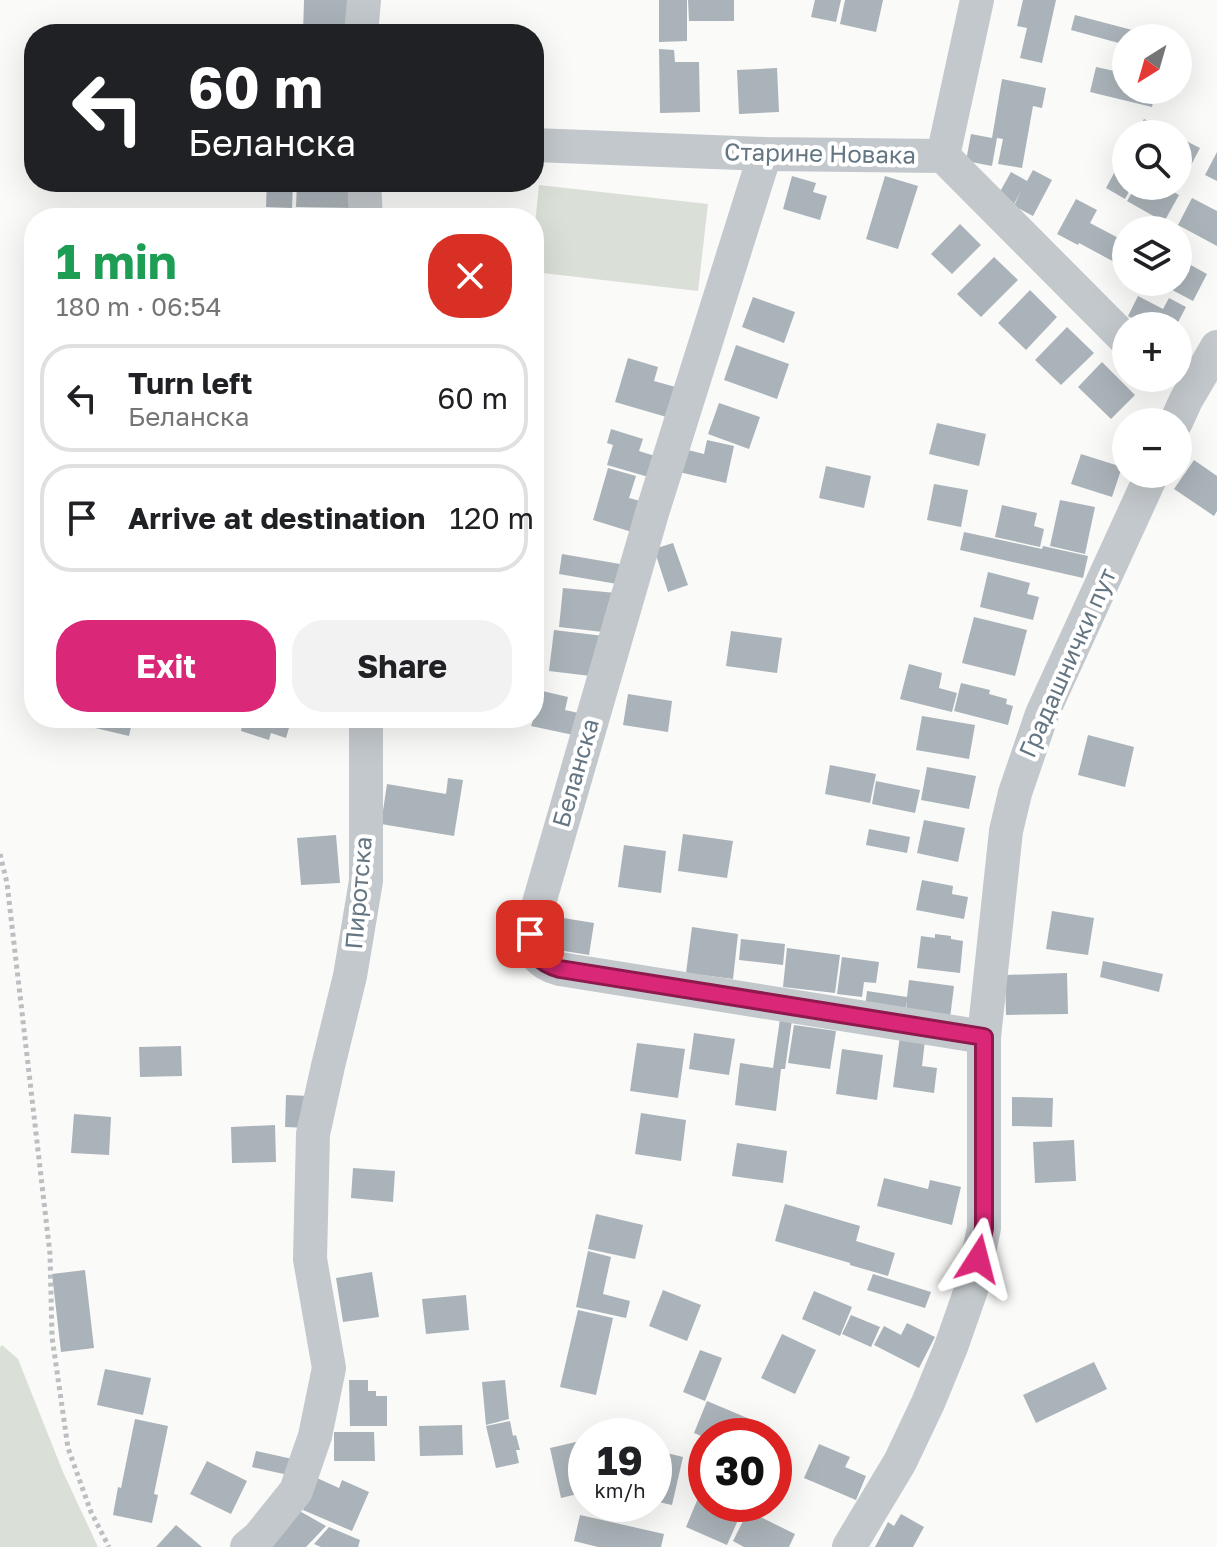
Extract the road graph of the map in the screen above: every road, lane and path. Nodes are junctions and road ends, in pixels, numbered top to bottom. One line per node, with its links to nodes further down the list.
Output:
1 (364, 0): 3 (street)
2 (977, 0): 6 (street)
3 (362, 24)
4 (544, 145): 5 (street, Старине Новака)
5 (765, 154): 6 (street, Старине Новака); 13 (street, Беланска)
6 (943, 156): 7 (street, Старине Новака)
7 (1112, 326)
8 (1217, 347): 9 (street)
9 (1175, 400)
10 (1146, 488): 13 (street, Градашнички пут)
11 (366, 728): 15 (street, Пиротска)
12 (0, 854): 14 (path)
13 (984, 1037): 16 (street, Градашнички пут)
14 (109, 1547)
15 (247, 1547)
16 (849, 1547)

